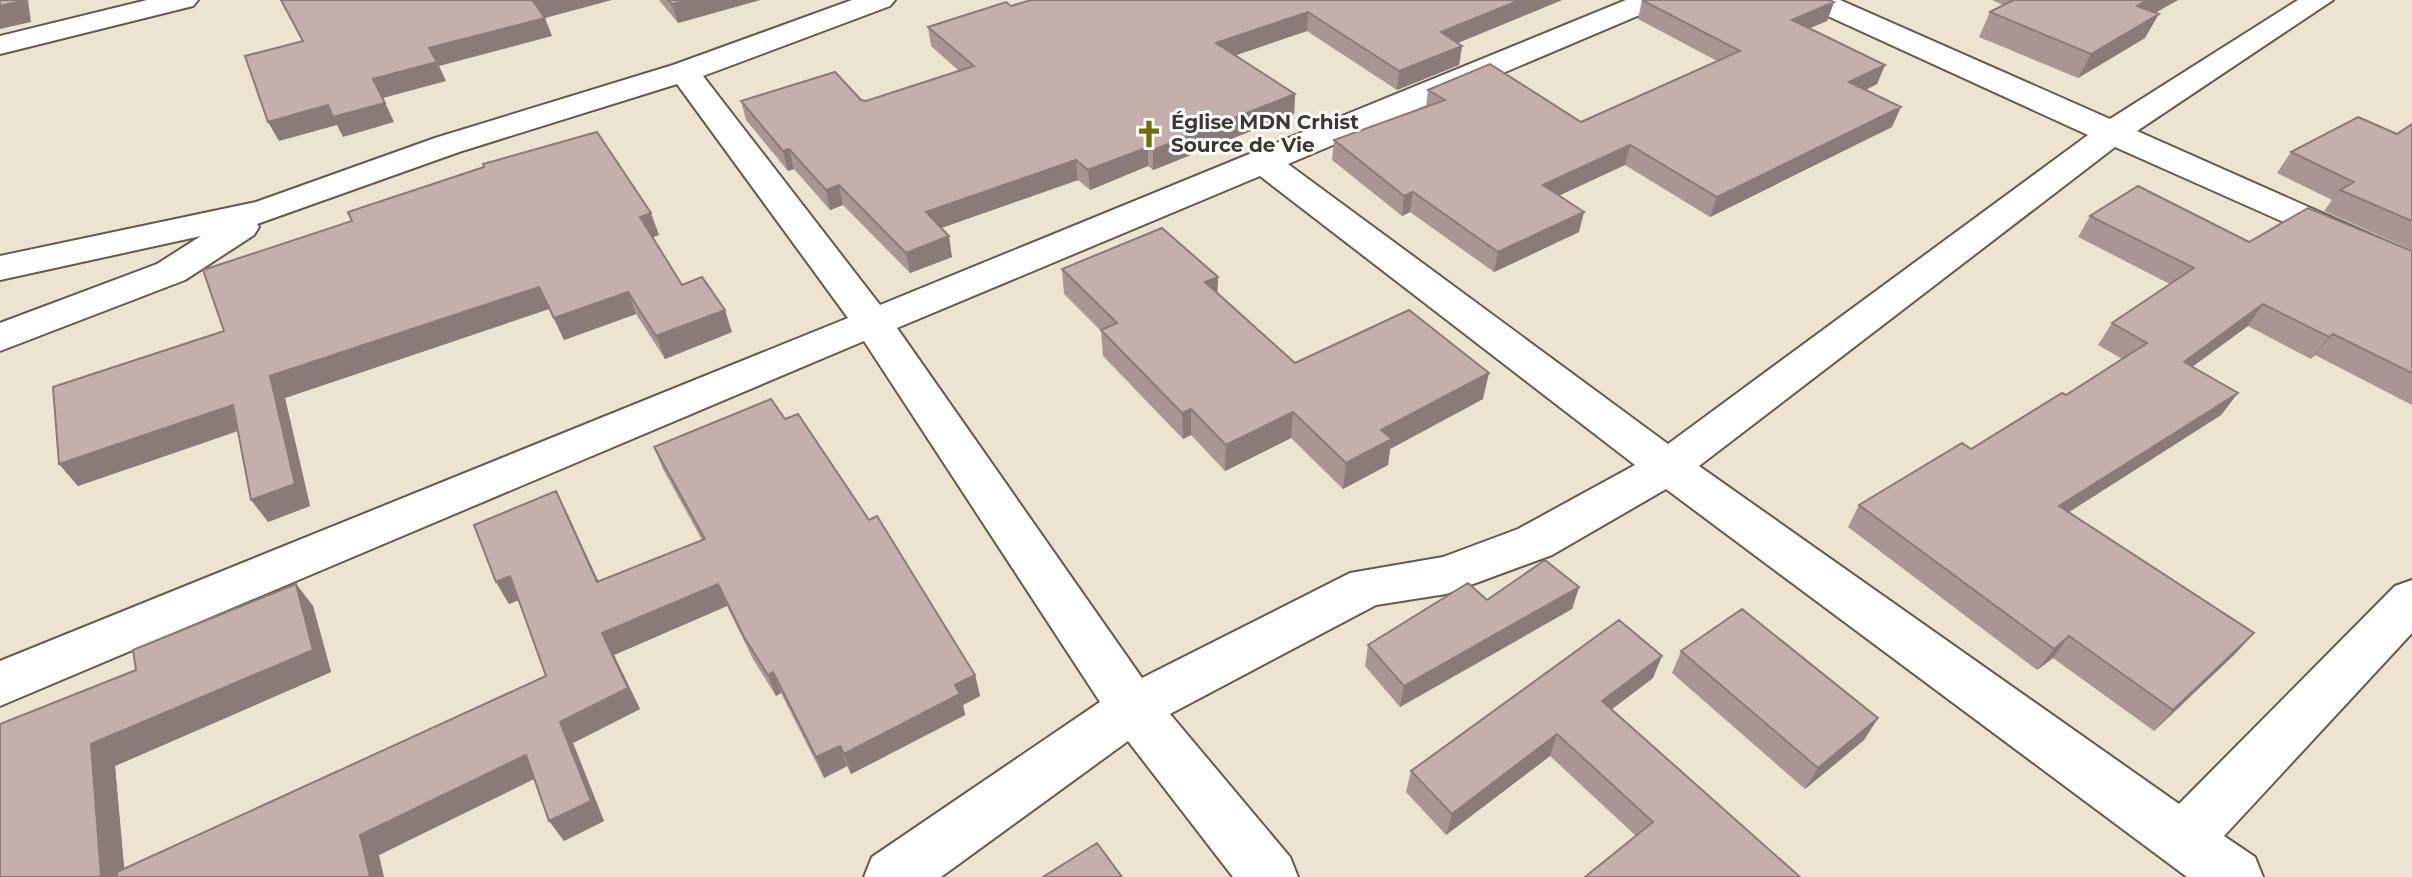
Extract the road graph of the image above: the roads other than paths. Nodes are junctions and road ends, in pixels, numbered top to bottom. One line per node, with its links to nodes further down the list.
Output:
1 (183, 0): 6 (street)
2 (1651, 0): 9 (street)
3 (1816, 0): 8 (street)
4 (2318, 0): 8 (street)
5 (865, 2): 7 (street)
6 (0, 45)
7 (684, 72): 10 (street); 13 (street)
8 (2112, 133): 11 (street); 15 (street)
9 (1265, 163): 13 (street); 15 (street)
10 (266, 211): 12 (street); 14 (street)
11 (2412, 267)
12 (0, 268)
13 (872, 322): 17 (street); 18 (street)
14 (0, 338)
15 (1668, 467): 18 (street); 19 (street)
16 (2412, 600): 19 (street)
17 (0, 684)
18 (1133, 708): 20 (street); 21 (street)
19 (2183, 840): 22 (street)
20 (893, 877)
21 (1269, 877)
22 (2234, 877)

